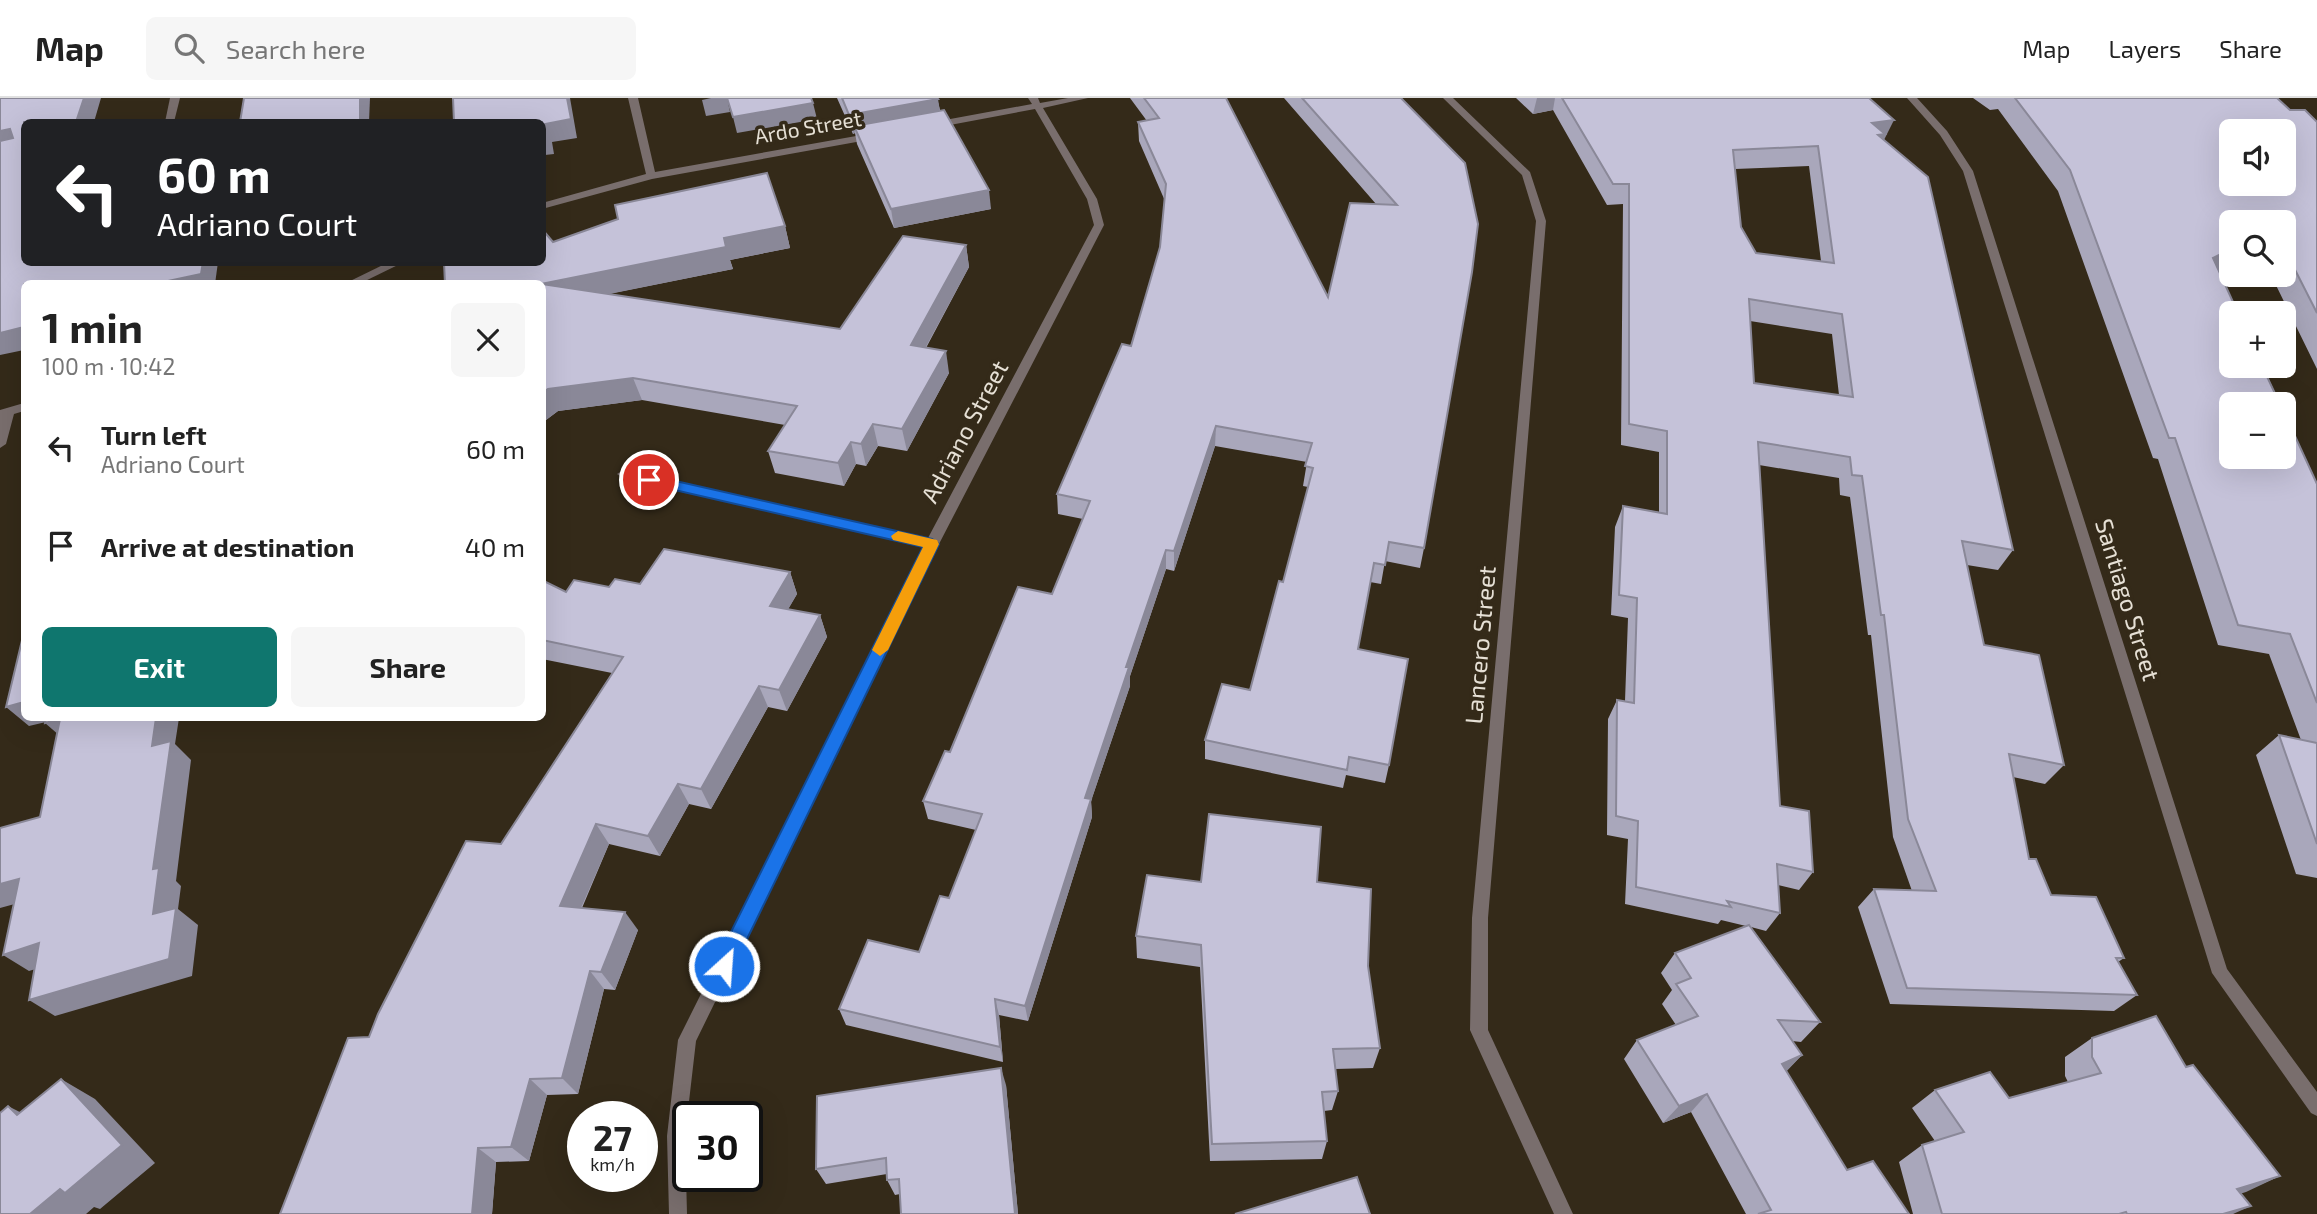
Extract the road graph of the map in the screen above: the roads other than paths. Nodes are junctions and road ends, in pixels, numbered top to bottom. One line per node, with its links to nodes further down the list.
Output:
1 (175, 98): 7 (street)
2 (633, 98): 10 (street)
3 (1083, 98): 6 (street)
4 (1448, 98): 20 (street, Lancero Street)
5 (1912, 98): 18 (street, Santiago Street)
6 (1036, 102): 8 (street); 17 (street, Adriano Street)
7 (170, 119)
8 (918, 128)
9 (878, 135): 10 (street, Ardo Street)
10 (652, 176): 11 (street, Ardo Street)
11 (546, 205)
12 (389, 266): 13 (street)
13 (358, 280)
14 (5, 413): 15 (street)
15 (0, 444)
16 (623, 474): 17 (street)
17 (932, 544): 19 (street, Adriano Street)
18 (2317, 1107)
19 (678, 1214)
20 (1564, 1214)

